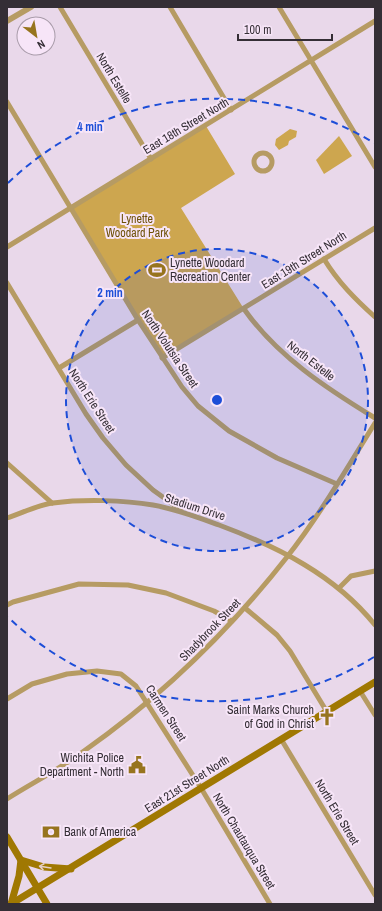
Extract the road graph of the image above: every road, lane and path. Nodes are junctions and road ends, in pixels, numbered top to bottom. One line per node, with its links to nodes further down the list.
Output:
1 (31, 7): 5 (street)
2 (60, 7): 10 (street, North Estelle)
3 (170, 7): 9 (street)
4 (279, 7): 7 (street)
5 (7, 21)
6 (375, 22): 7 (street, East 18th Street North)
7 (311, 61): 9 (street, East 18th Street North); 11 (street)
8 (7, 102): 12 (street, North Volutsia Street)
9 (231, 110): 10 (street, East 18th Street North)
10 (151, 159): 12 (street, East 18th Street North)
11 (375, 167)
12 (71, 208): 14 (street, East 18th Street North); 19 (street, North Volutsia Street)
13 (375, 228): 15 (street, East 19th Street North)
14 (7, 247)
15 (324, 259): 17 (street, East 19th Street North); 18 (street)
16 (7, 283): 21 (street, North Erie Street)
17 (244, 309): 20 (street, East 19th Street North); 22 (street, North Estelle)
18 (375, 317)
19 (138, 320): 20 (street, North Volutsia Street); 21 (street)
20 (162, 358): 25 (street, North Volutsia Street)
21 (59, 368): 27 (street, North Erie Street)
22 (375, 418)
23 (375, 423): 25 (street, Shadybrook Street)
24 (7, 463): 26 (street)
25 (337, 484): 29 (street, Shadybrook Street)
26 (52, 503): 27 (street, Stadium Drive); 28 (street, Stadium Drive)
27 (183, 512): 29 (street, Stadium Drive)
28 (7, 518)
29 (288, 556): 31 (street, Stadium Drive); 33 (street, Shadybrook Street)
30 (375, 571): 31 (street)
31 (339, 588): 35 (street)
32 (7, 605): 34 (street)
33 (245, 608): 34 (street, Shadybrook Street); 40 (street)
34 (232, 621): 39 (street, Shadybrook Street)
35 (375, 625)
36 (375, 682): 37 (main road, East 21st Street North)
37 (360, 691): 40 (main road, East 21st Street North); 41 (street)
38 (7, 699): 39 (street, Carmen Street)
39 (147, 702): 43 (street, Carmen Street); 44 (street, Shadybrook Street)
40 (326, 712): 42 (main road, East 21st Street North)
41 (375, 715)
42 (282, 739): 43 (main road, East 21st Street North); 49 (street, North Erie Street)
43 (201, 788): 47 (main road, East 21st Street North); 52 (street, North Chautauqua Street)
44 (7, 799)
45 (7, 837): 46 (main road)
46 (21, 860): 47 (main road, one-way to 46); 48 (main road); 50 (main road)
47 (71, 869): 48 (main road, East 21st Street North)
48 (38, 888): 50 (main road, East 21st Street North); 51 (main road)
49 (375, 895)
50 (11, 904)
51 (47, 904)
52 (270, 904)

